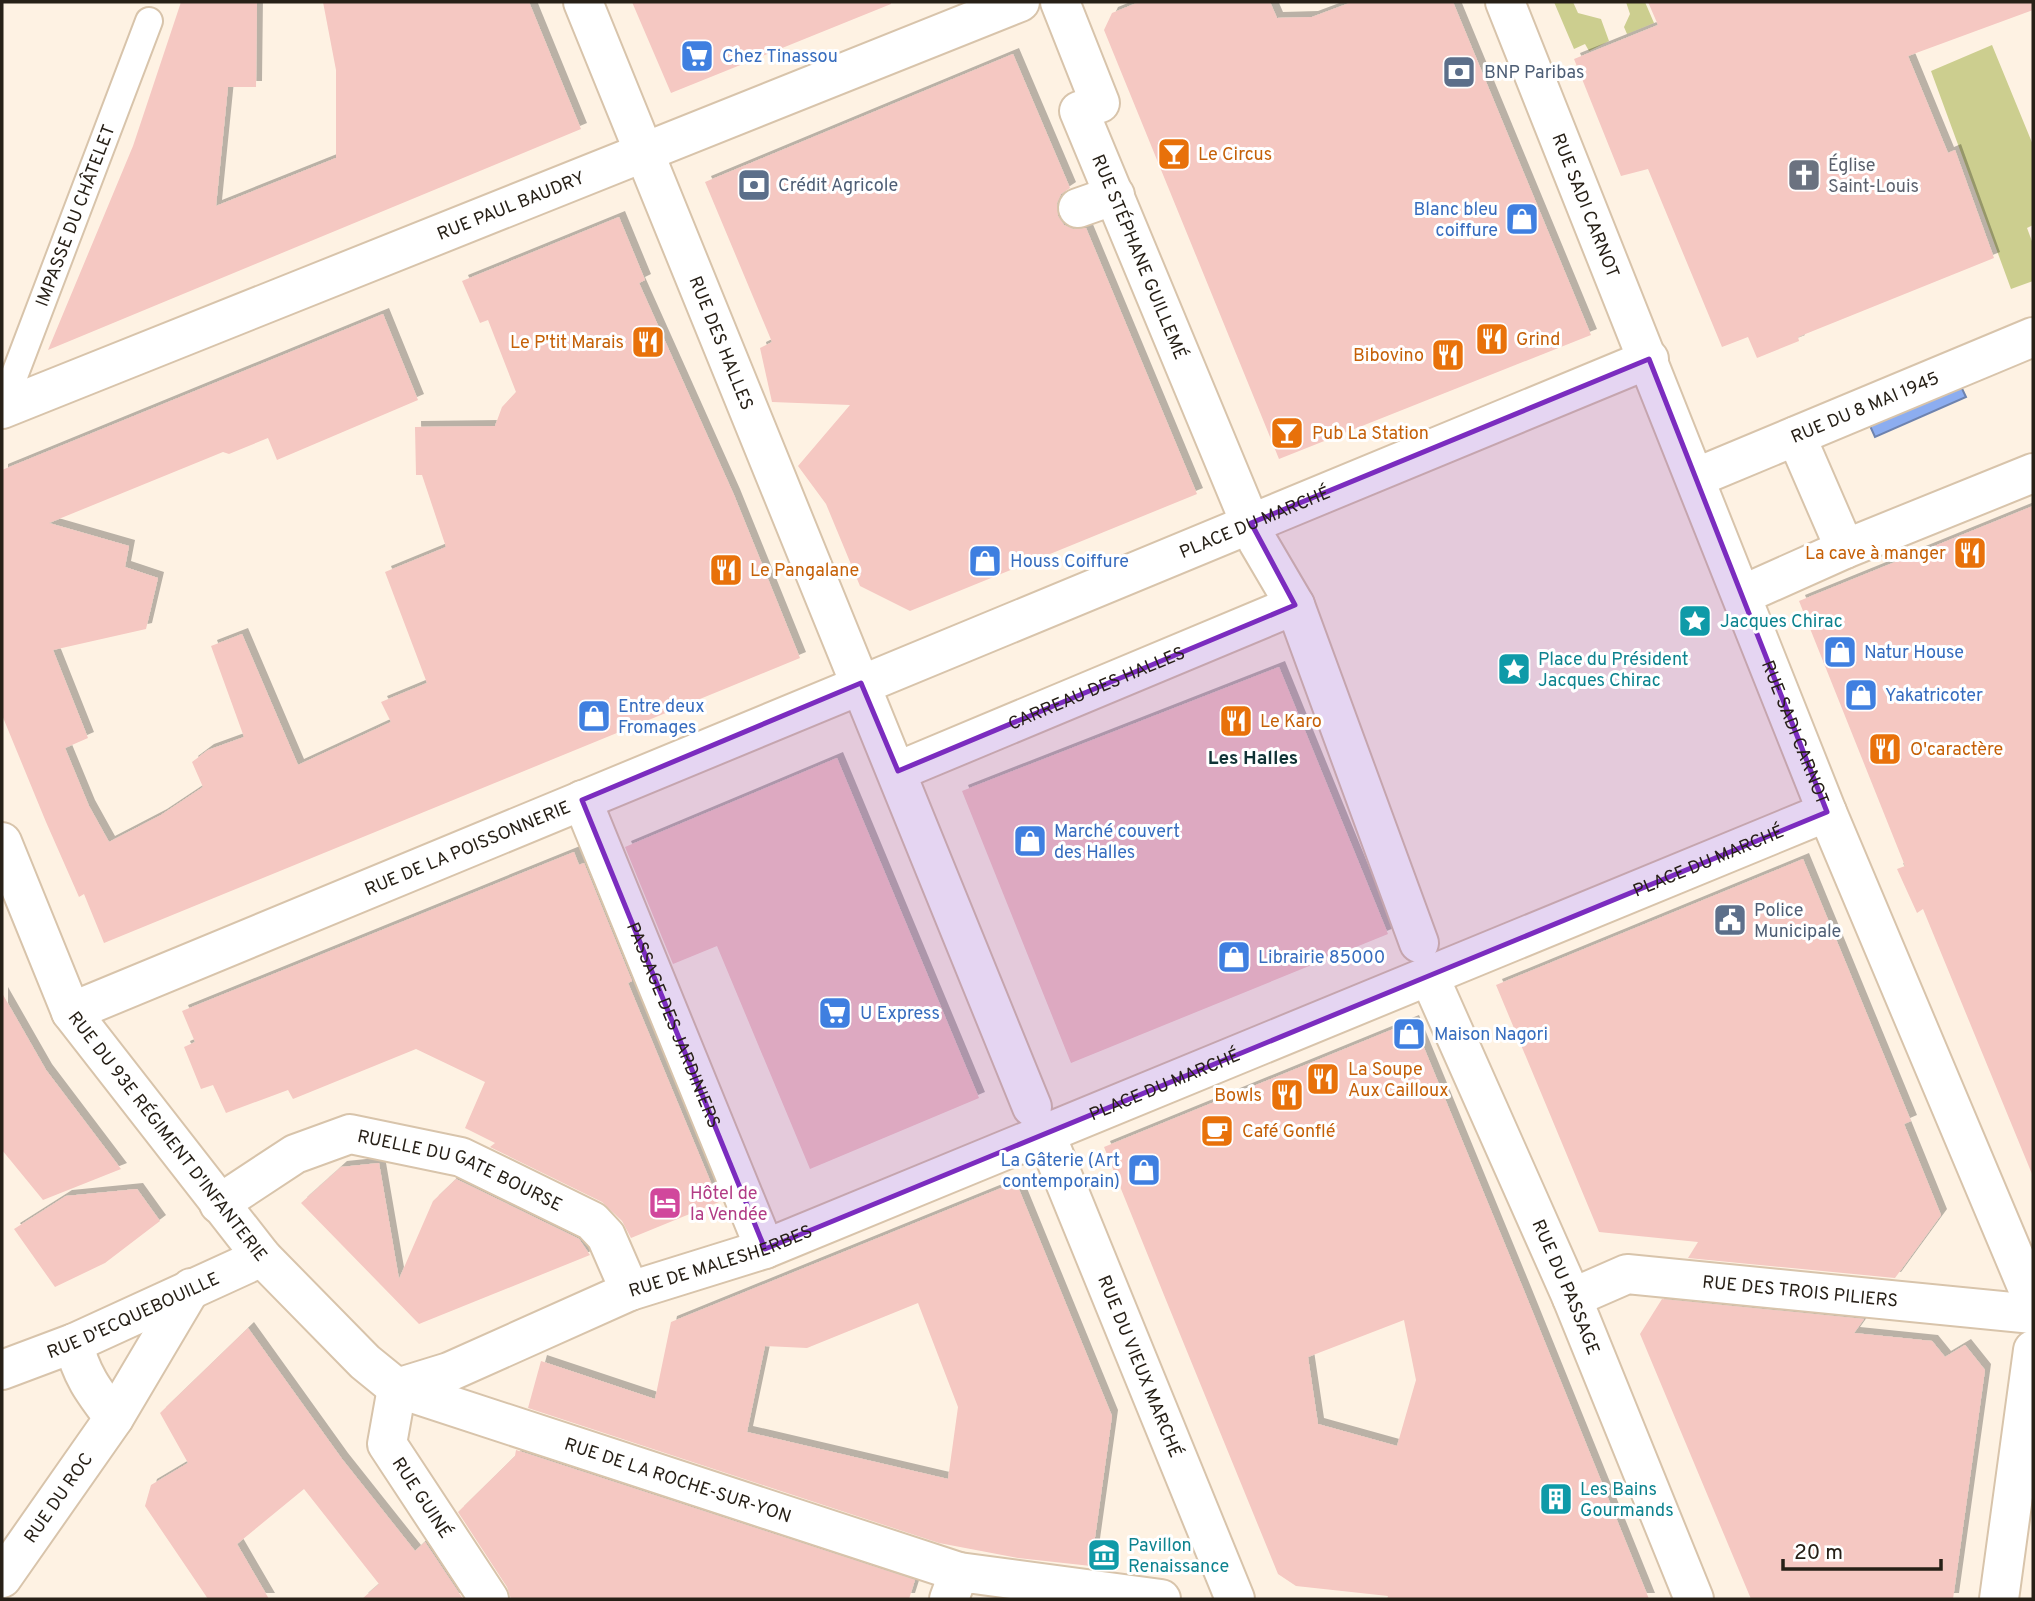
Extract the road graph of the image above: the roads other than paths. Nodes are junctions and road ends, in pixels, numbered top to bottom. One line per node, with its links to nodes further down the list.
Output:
1 (583, 2): 6 (street, RUE DES HALLES)
2 (1020, 2): 6 (street, RUE PAUL BAUDRY)
3 (1060, 2): 7 (street, RUE STÉPHANE GUILLEMÉ)
4 (1504, 2): 10 (street, RUE SADI CARNOT)
5 (149, 21): 11 (lane, IMPASSE DU CHÂTELET)
6 (646, 152): 11 (street, RUE PAUL BAUDRY); 19 (street, RUE DES HALLES)
7 (1115, 195): 8 (street); 15 (street, RUE STÉPHANE GUILLEMÉ)
8 (1078, 208)
9 (2033, 337): 12 (street, RUE DU 8 MAI 1945)
10 (1648, 359): 14 (street, RUE SADI CARNOT); 15 (street, PLACE DU MARCHÉ)
11 (2, 408)
12 (1796, 436): 14 (street, RUE DU 8 MAI 1945); 16 (street)
13 (2033, 472): 16 (street)
14 (1695, 478): 17 (street, RUE SADI CARNOT)
15 (1251, 523): 18 (street); 19 (street, PLACE DU MARCHÉ)
16 (1845, 550): 17 (street)
17 (1742, 595): 22 (street, RUE SADI CARNOT)
18 (1295, 605): 20 (street, CARREAU DES HALLES); 24 (street)
19 (861, 683): 20 (street); 21 (street, RUE DE LA POISSONNERIE)
20 (898, 771): 26 (street)
21 (582, 800): 25 (street, RUE DE LA POISSONNERIE); 28 (street, PASSAGE DES JARDINIERS)
22 (1826, 812): 24 (street, PLACE DU MARCHÉ); 33 (street, RUE SADI CARNOT)
23 (2, 842): 25 (street, RUE DU 93E RÉGIMENT D'INFANTERIE)
24 (1424, 960): 26 (street, PLACE DU MARCHÉ); 32 (street, RUE DU PASSAGE)
25 (71, 1012): 27 (street, RUE DU 93E RÉGIMENT D'INFANTERIE)
26 (1039, 1120): 28 (street, RUE DE MALESHERBES); 44 (street, RUE DU VIEUX MARCHÉ)
27 (219, 1204): 29 (street, RUE DU 93E RÉGIMENT D'INFANTERIE); 31 (street, RUELLE DU GATE BOURSE)
28 (765, 1249): 31 (street, RUE DE MALESHERBES)
29 (262, 1257): 30 (street, RUE D'ECQUEBOUILLE); 38 (street, RUE DU 93E RÉGIMENT D'INFANTERIE)
30 (191, 1288): 35 (street, RUE D'ECQUEBOUILLE); 39 (street, RUE DU ROC)
31 (630, 1291): 38 (street, RUE DE MALESHERBES)
32 (1572, 1298): 34 (street, RUE DES TROIS PILIERS); 45 (street, RUE DU PASSAGE)
33 (2033, 1301)
34 (2033, 1314)
35 (74, 1343): 37 (street, RUE D'ECQUEBOUILLE); 39 (street)
36 (2033, 1350): 46 (street)
37 (2, 1370)
38 (397, 1388): 41 (street, RUE DE LA ROCHE-SUR-YON); 43 (street, RUE GUINÉ)
39 (114, 1418): 40 (street, RUE DU ROC)
40 (2, 1578)
41 (954, 1586): 42 (street, RUE DE LA ROCHE-SUR-YON)
42 (1146, 1598)
43 (489, 1599)
44 (1235, 1599)
45 (1694, 1599)
46 (1999, 1599)

